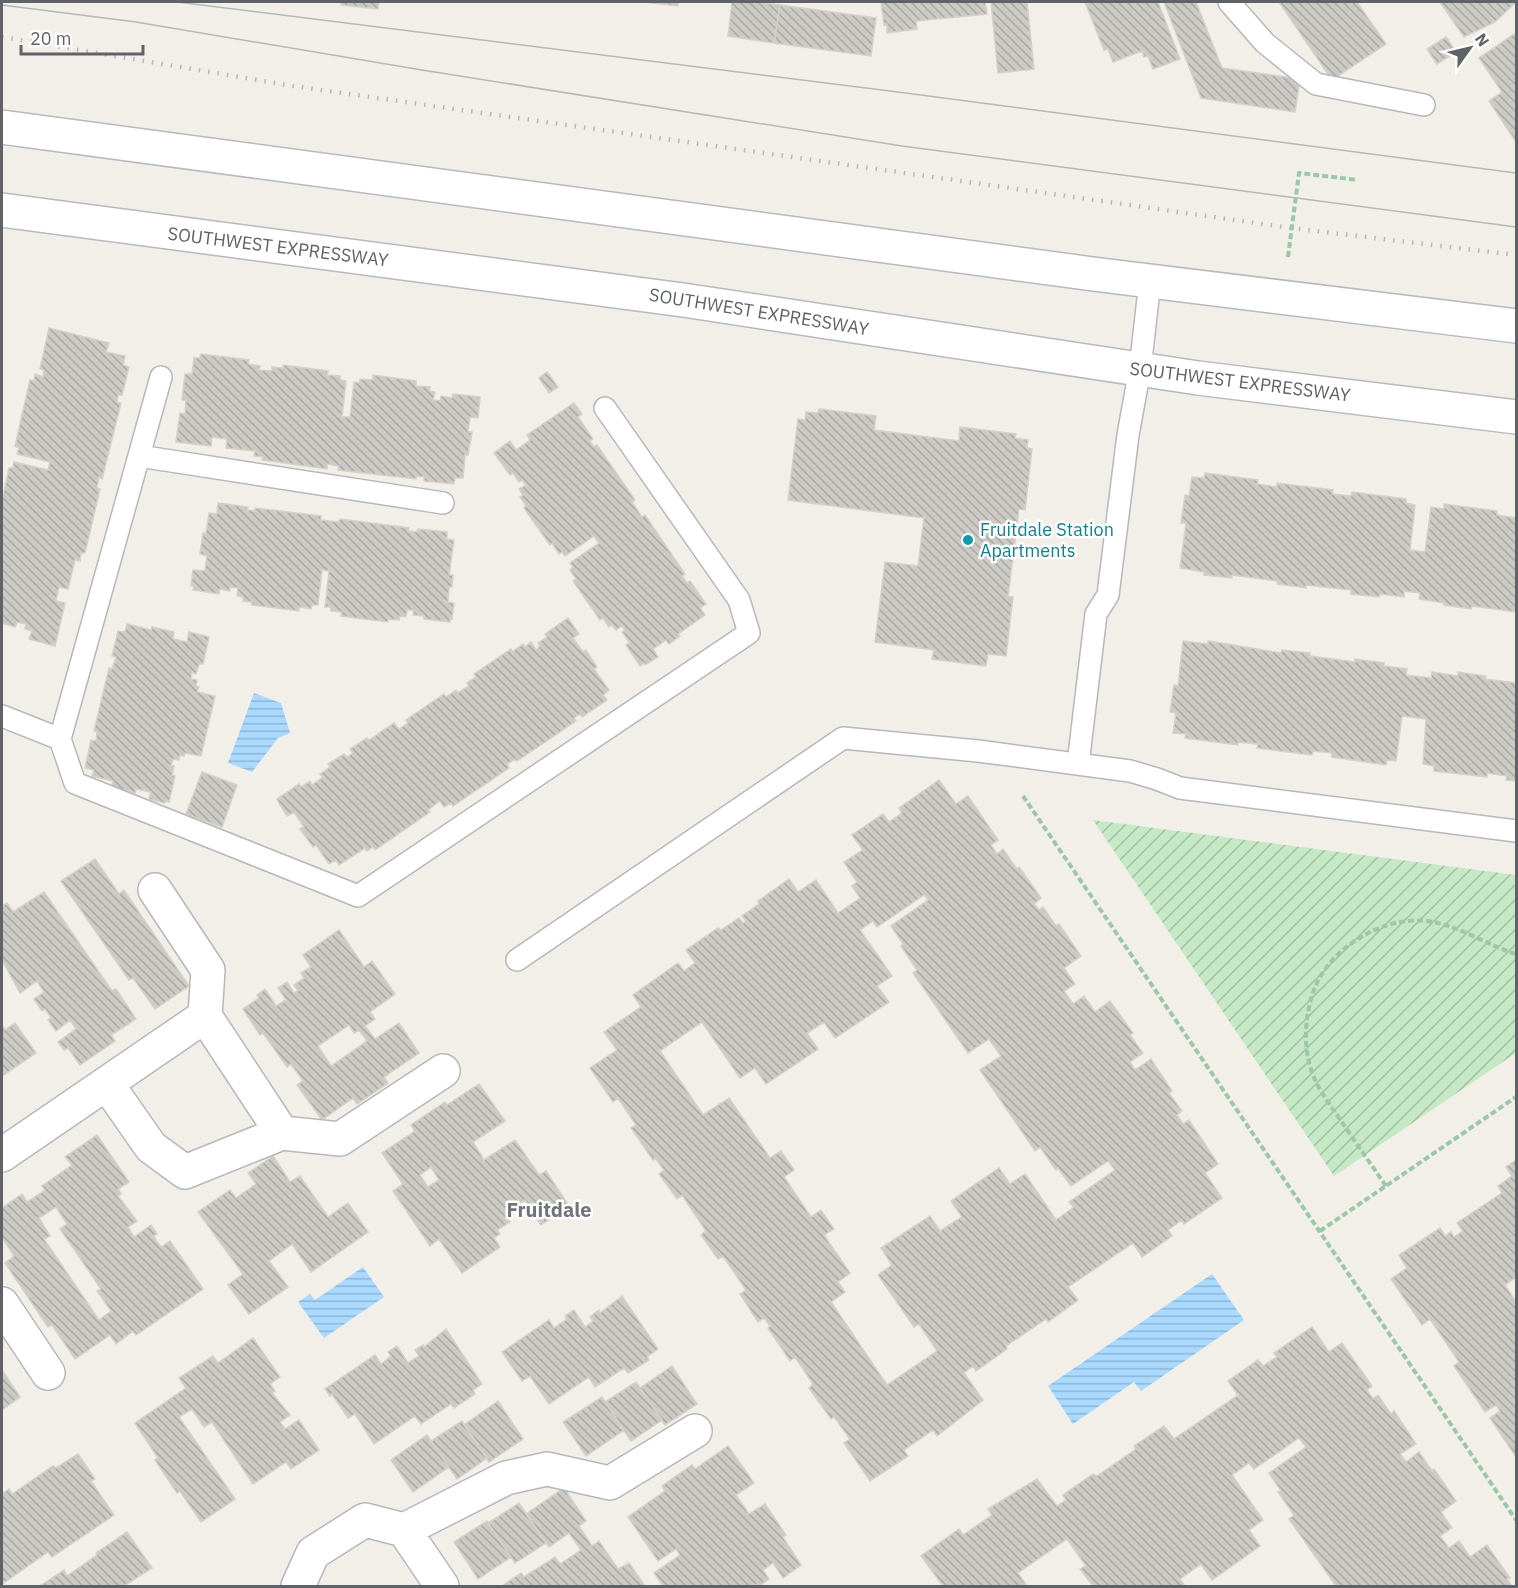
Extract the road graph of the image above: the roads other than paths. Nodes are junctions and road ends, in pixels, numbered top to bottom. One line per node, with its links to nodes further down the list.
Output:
1 (1229, 2): 2 (lane)
2 (1424, 105)
3 (2, 127): 5 (main road)
4 (2, 210): 7 (main road, SOUTHWEST EXPRESSWAY)
5 (1150, 281): 6 (main road); 7 (lane)
6 (1516, 326)
7 (1140, 369): 10 (main road, SOUTHWEST EXPRESSWAY); 15 (lane)
8 (161, 377): 11 (lane)
9 (605, 408): 14 (lane)
10 (1516, 417)
11 (139, 456): 12 (lane); 14 (lane)
12 (443, 503)
13 (2, 716): 14 (lane)
14 (60, 739)
15 (1078, 764): 16 (lane); 18 (lane)
16 (1516, 831)
17 (155, 890): 19 (main road)
18 (517, 960)
19 (205, 1016): 21 (main road); 22 (main road)
20 (443, 1071): 22 (main road)
21 (107, 1084): 22 (main road); 23 (main road)
22 (282, 1133)
23 (2, 1155)
24 (2, 1305): 25 (main road)
25 (48, 1373)
26 (695, 1431): 27 (main road)
27 (404, 1530): 28 (main road); 29 (main road)
28 (298, 1587)
29 (442, 1587)

